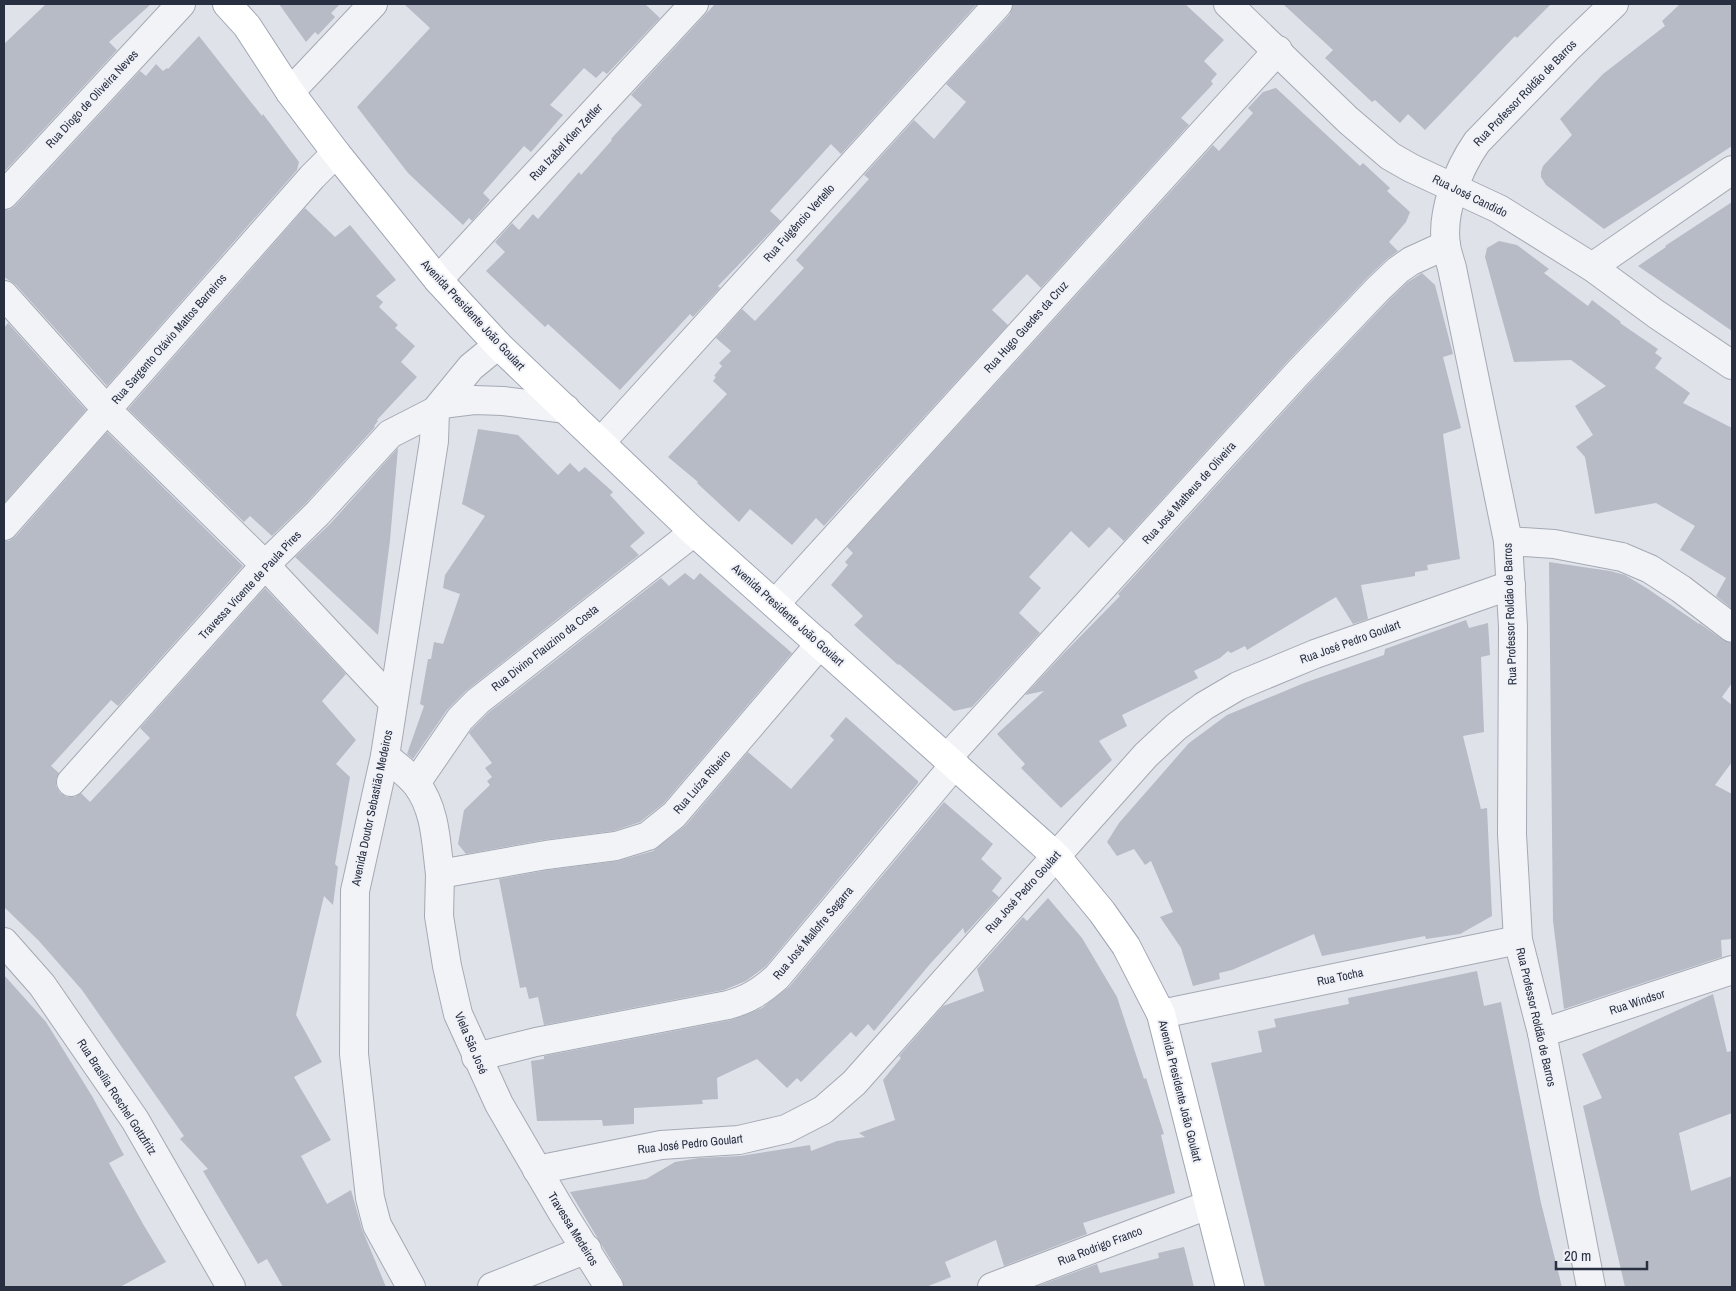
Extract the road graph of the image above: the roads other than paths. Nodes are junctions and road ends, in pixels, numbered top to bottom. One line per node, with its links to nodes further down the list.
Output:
1 (181, 4): 13 (street, Rua Diogo de Oliveira Neves)
2 (227, 4): 9 (main road, Avenida Presidente João Goulart)
3 (373, 4): 9 (street)
4 (694, 4): 16 (street, Rua Izabel Klen Zettler)
5 (998, 4): 23 (street, Rua Fulgêncio Vertello)
6 (1228, 4): 8 (street, Rua José Candido)
7 (1614, 4): 12 (street, Rua Professor Roldão de Barros)
8 (1278, 50): 12 (street, Rua José Candido); 29 (street, Rua Hugo Guedes da Cruz)
9 (290, 92): 10 (main road, Avenida Presidente João Goulart)
10 (336, 153): 16 (main road, Avenida Presidente João Goulart); 22 (street, Rua Sargento Otávio Mattos Barreiros)
11 (1732, 170): 15 (street)
12 (1454, 187): 14 (street, Rua Professor Roldão de Barros); 15 (street, Rua José Candido)
13 (4, 195)
14 (1446, 245): 26 (street, Rua Professor Roldão de Barros); 34 (street, Rua José Matheus de Oliveira)
15 (1592, 267): 19 (street, Rua José Candido)
16 (438, 280): 18 (main road, Avenida Presidente João Goulart)
17 (4, 294): 22 (street)
18 (498, 345): 20 (street, Travessa Vicente de Paula Pires); 21 (main road, Avenida Presidente João Goulart)
19 (1732, 365)
20 (439, 408): 21 (street, Travessa Vicente de Paula Pires); 27 (street, Travessa Vicente de Paula Pires); 32 (street, Avenida Doutor Sebastião Medeiros)
21 (566, 409): 23 (main road, Avenida Presidente João Goulart)
22 (107, 410): 24 (street, Rua Sargento Otávio Mattos Barreiros); 27 (street)
23 (601, 442): 25 (main road, Avenida Presidente João Goulart)
24 (4, 526)
25 (694, 532): 29 (main road, Avenida Presidente João Goulart); 36 (street, Rua Divino Flauzino da Costa)
26 (1508, 542): 28 (street, Rua Professor Roldão de Barros); 30 (street)
27 (265, 565): 32 (street); 35 (street, Travessa Vicente de Paula Pires)
28 (1511, 586): 37 (street, Rua José Pedro Goulart); 39 (street, Rua Professor Roldão de Barros)
29 (775, 604): 31 (main road, Avenida Presidente João Goulart)
30 (1732, 628)
31 (820, 644): 34 (main road, Avenida Presidente João Goulart); 38 (street, Rua Luíza Ribeiro)
32 (393, 702): 33 (street, Avenida Doutor Sebastião Medeiros)
33 (385, 756): 36 (street); 49 (street, Avenida Doutor Sebastião Medeiros)
34 (951, 761): 37 (main road, Avenida Presidente João Goulart); 44 (street, Rua José Mallofre Segarra)
35 (71, 782)
36 (416, 783): 38 (street, Viela São José)
37 (1056, 856): 42 (main road, Avenida Presidente João Goulart); 45 (street, Rua José Pedro Goulart)
38 (440, 874): 44 (street, Viela São José)
39 (1518, 940): 42 (street, Rua Tocha); 43 (street, Rua Professor Roldão de Barros)
40 (4, 942): 48 (street, Rua Brasília Roschel Gottzfritz)
41 (1731, 977): 43 (street, Rua Windsor)
42 (1161, 1014): 46 (main road, Avenida Presidente João Goulart)
43 (1542, 1033): 54 (street, Rua Professor Roldão de Barros)
44 (476, 1056): 45 (street, Viela São José)
45 (537, 1170): 47 (street, Travessa Medeiros)
46 (1208, 1206): 52 (street, Rua Rodrigo Franco); 53 (main road, Avenida Presidente João Goulart)
47 (587, 1249): 50 (street); 51 (street, Travessa Medeiros)
48 (231, 1287)
49 (411, 1287)
50 (492, 1287)
51 (609, 1287)
52 (992, 1287)
53 (1230, 1287)
54 (1591, 1287)

